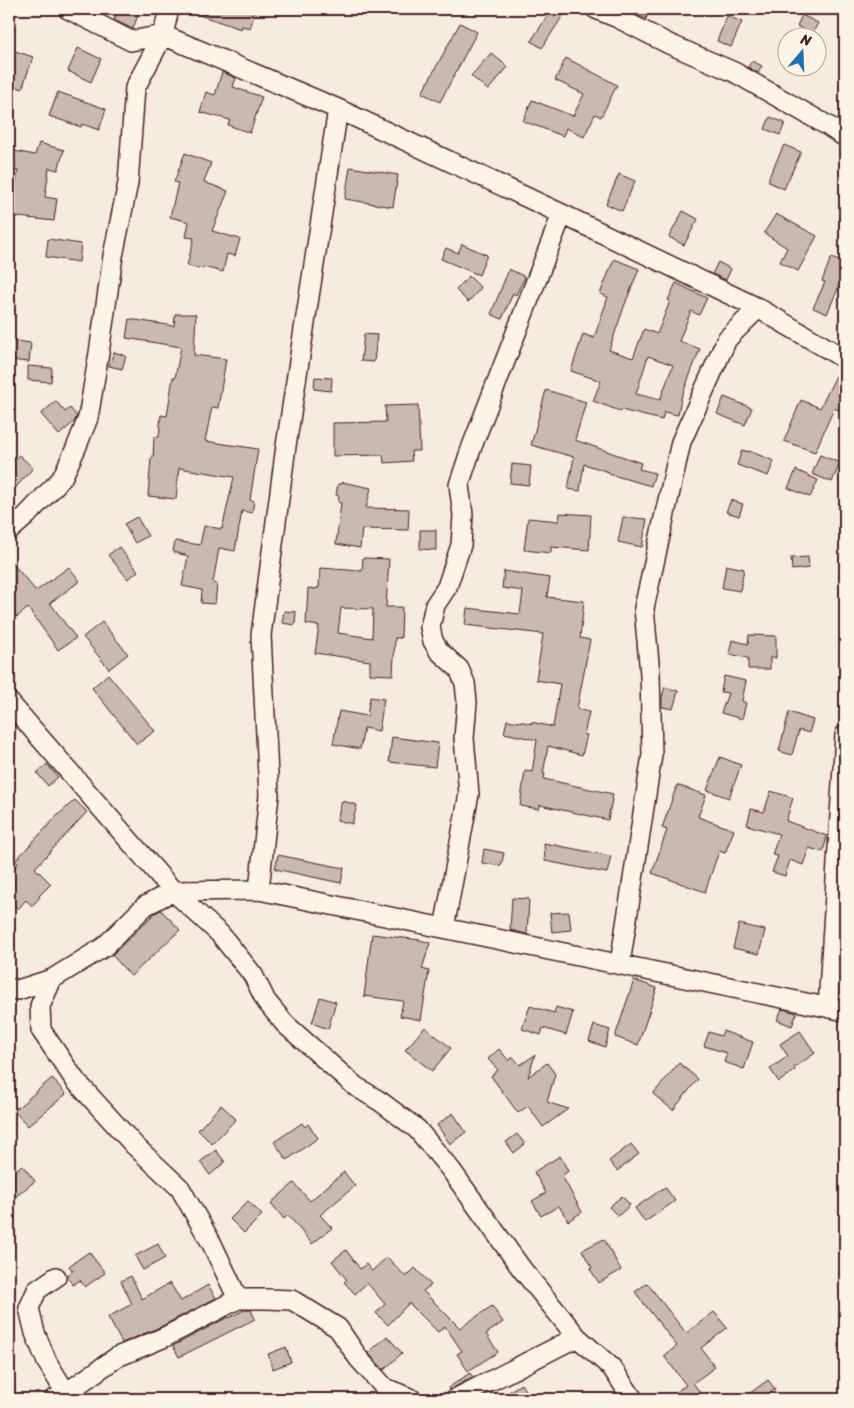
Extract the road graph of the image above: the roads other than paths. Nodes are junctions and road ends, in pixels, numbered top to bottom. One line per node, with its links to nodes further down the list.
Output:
1 (68, 9): 4 (street)
2 (169, 9): 4 (street)
3 (596, 9): 6 (street)
4 (163, 35): 5 (street); 10 (street)
5 (338, 109): 7 (street); 13 (street)
6 (845, 137)
7 (562, 214): 8 (street); 15 (street)
8 (758, 308): 9 (street); 16 (street)
9 (845, 359)
10 (9, 531)
11 (9, 702): 14 (street)
12 (845, 735): 19 (street)
13 (259, 890): 14 (street); 15 (street)
14 (173, 891): 17 (street); 22 (street)
15 (444, 928): 16 (street)
16 (620, 964): 19 (street)
17 (52, 979): 18 (street); 21 (street)
18 (9, 989)
19 (837, 1009)
20 (56, 1277): 23 (street)
21 (238, 1299): 23 (street); 24 (street)
22 (577, 1337): 25 (street); 26 (street)
23 (60, 1396)
24 (412, 1399)
25 (456, 1399)
26 (633, 1399)

